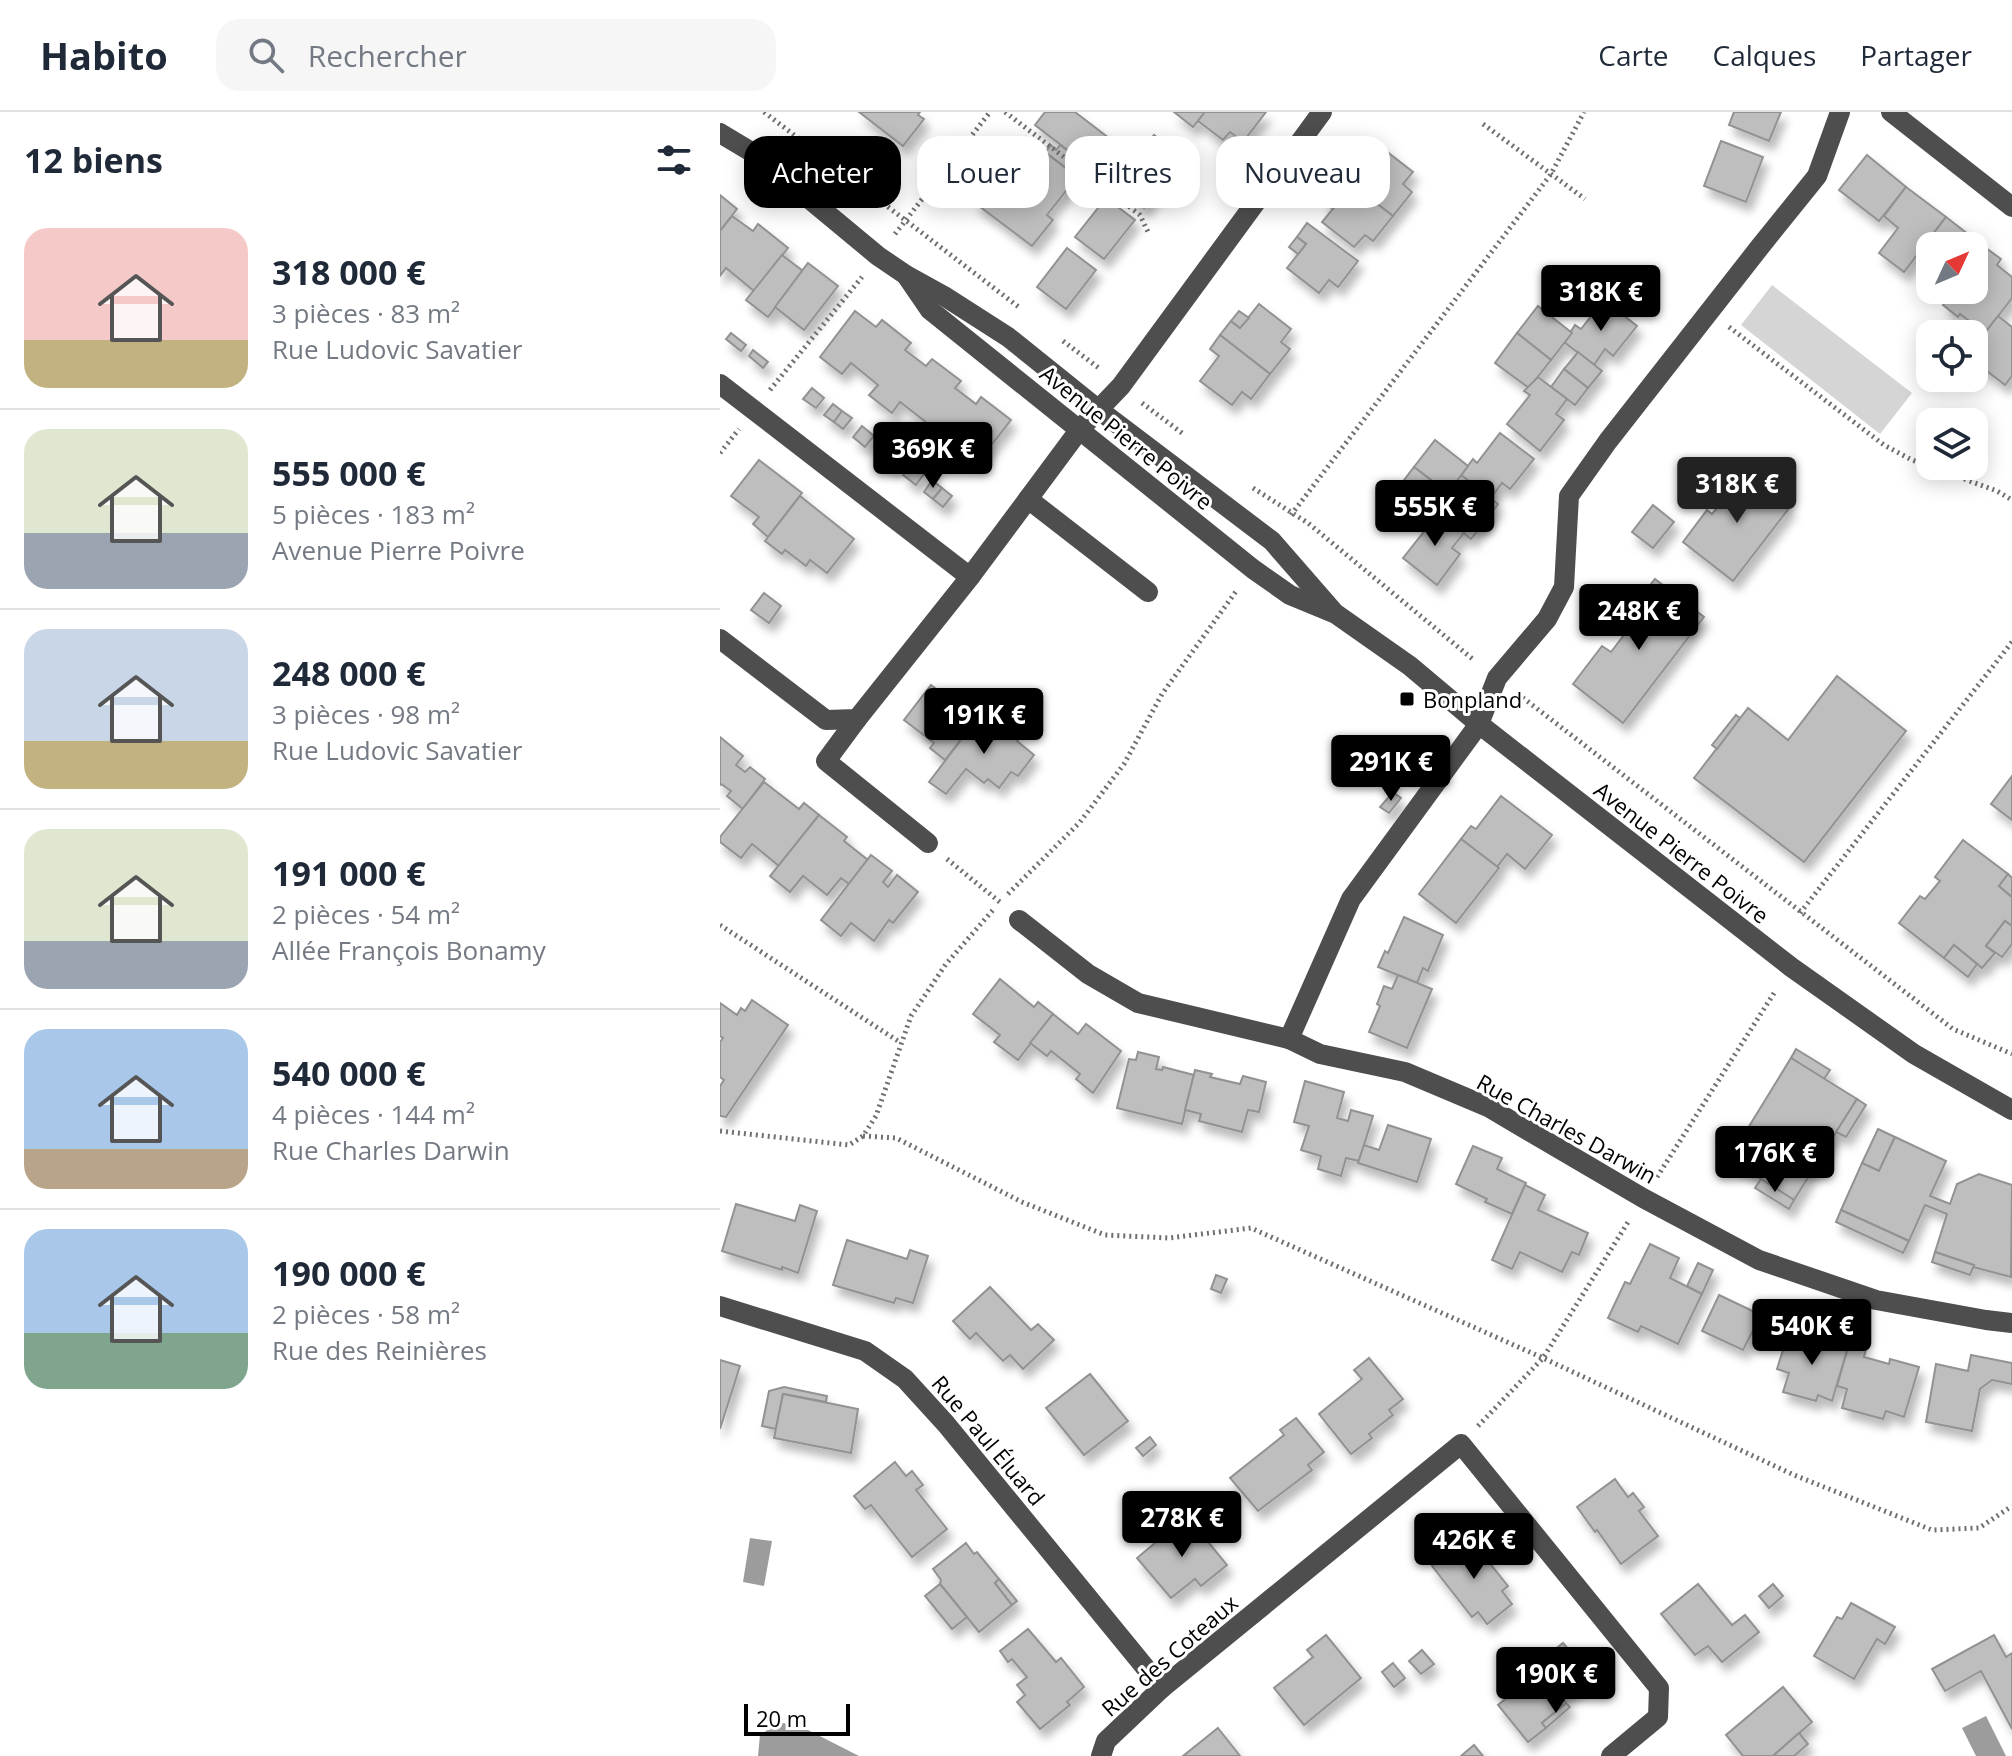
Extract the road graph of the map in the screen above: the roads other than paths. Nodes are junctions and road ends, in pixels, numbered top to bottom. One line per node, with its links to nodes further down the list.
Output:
1 (1322, 112): 8 (street)
2 (1840, 112): 16 (street)
3 (1891, 112): 5 (street)
4 (720, 133): 6 (street, Avenue Pierre Poivre)
5 (2012, 207)
6 (906, 275): 8 (street, Avenue Pierre Poivre); 9 (street, Avenue Pierre Poivre)
7 (720, 384): 11 (street)
8 (1099, 410): 9 (street); 13 (street, Avenue Pierre Poivre)
9 (1080, 429): 10 (street); 13 (street, Avenue Pierre Poivre)
10 (1028, 499): 11 (street); 12 (street)
11 (970, 577): 15 (street)
12 (1148, 592)
13 (1336, 614): 16 (street, Avenue Pierre Poivre)
14 (720, 639): 15 (street)
15 (857, 719): 17 (street)
16 (1479, 724): 19 (street); 20 (street, Avenue Pierre Poivre)
17 (928, 843)
18 (1019, 920): 19 (street, Rue Charles Darwin)
19 (1289, 1039): 22 (street, Rue Charles Darwin)
20 (2012, 1110)
21 (720, 1306): 23 (street, Rue Paul Éluard)
22 (2012, 1323)
23 (1162, 1688): 24 (street, Rue des Coteaux); 25 (street, Rue des Coteaux)
24 (1101, 1756)
25 (1611, 1756)

